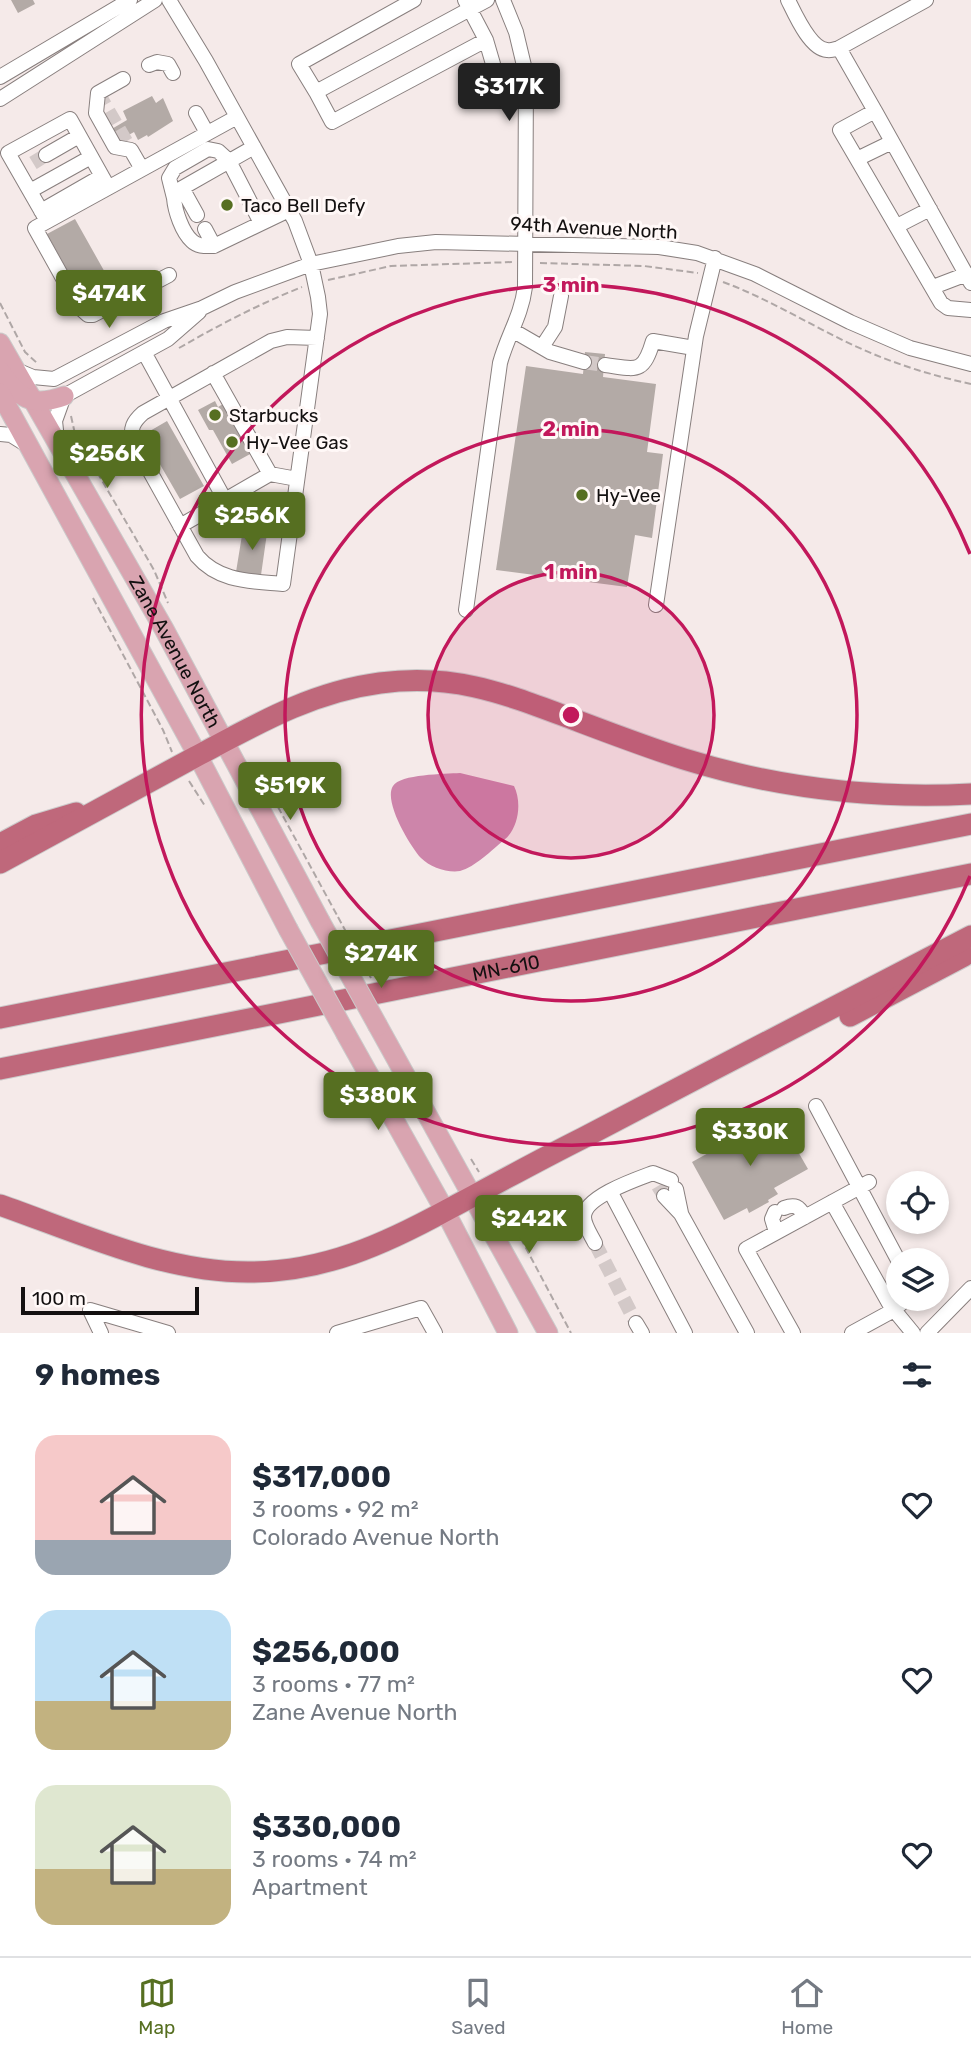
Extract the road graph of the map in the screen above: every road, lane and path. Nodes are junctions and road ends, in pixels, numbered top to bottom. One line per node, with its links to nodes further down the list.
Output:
1 (130, 0): 14 (street)
2 (155, 0): 18 (street)
3 (169, 0): 21 (street)
4 (414, 0): 17 (street)
5 (487, 0): 9 (street)
6 (503, 0): 41 (street)
7 (788, 0): 11 (street)
8 (926, 0): 11 (street)
9 (468, 5): 10 (street); 17 (street)
10 (486, 40): 16 (street); 17 (street)
11 (839, 48): 19 (street)
12 (149, 65): 13 (street)
13 (173, 73)
14 (0, 77)
15 (123, 79): 29 (street)
16 (491, 84)
17 (316, 92)
18 (0, 99)
19 (875, 111): 24 (street); 27 (street)
20 (196, 113): 22 (street)
21 (237, 117): 22 (street); 25 (street)
22 (207, 133): 29 (street)
23 (79, 136): 26 (street); 30 (street); 30 (street)
24 (892, 142): 27 (street); 34 (street)
25 (254, 147): 28 (street); 35 (street)
26 (91, 157): 31 (street); 32 (street)
27 (857, 159): 39 (street)
28 (229, 161): 33 (street); 33 (street); 38 (street)
29 (142, 169): 31 (street)
30 (18, 170): 32 (street)
31 (105, 182): 37 (street)
32 (30, 191): 37 (street)
33 (178, 193): 36 (street); 42 (street)
34 (930, 209): 39 (street); 46 (street)
35 (289, 210): 38 (street); 44 (street)
36 (197, 215)
37 (41, 220): 45 (street)
38 (261, 223): 42 (street)
39 (897, 226): 47 (street)
40 (205, 229): 42 (street)
41 (525, 243): 43 (street, 94th Avenue North); 44 (street, 94th Avenue North); 52 (street)
42 (214, 246)
43 (715, 258): 56 (street); 59 (street, 94th Avenue North)
44 (311, 264): 50 (street, 94th Avenue North); 53 (street)
45 (170, 275)
46 (969, 279): 47 (street)
47 (933, 286): 51 (street)
48 (561, 296): 55 (street)
49 (0, 303): 60 (path)
50 (202, 309): 57 (street, 94th Avenue North); 62 (street, 94th Avenue North)
51 (971, 310)
52 (512, 330): 55 (street); 77 (street)
53 (317, 338): 63 (street); 73 (street)
54 (0, 343): 62 (main road)
55 (542, 347): 58 (street)
56 (694, 348): 61 (street); 76 (street)
57 (144, 352): 65 (street); 67 (street, 94th Avenue North)
58 (584, 362)
59 (971, 364)
60 (39, 365)
61 (605, 365)
62 (7, 370): 66 (main road)
63 (213, 373): 65 (street); 72 (street)
64 (0, 393): 68 (main road, Zane Avenue North)
65 (169, 399): 74 (street); 75 (street)
66 (33, 401): 67 (main road); 70 (main road, Zane Avenue North)
67 (68, 403): 70 (street); 78 (path)
68 (6, 413): 71 (main road, Zane Avenue North); 78 (main road)
69 (0, 434): 71 (street)
70 (57, 443): 78 (main road, Zane Avenue North)
71 (29, 446): 80 (main road, Zane Avenue North)
72 (270, 474): 73 (street); 74 (street)
73 (297, 479): 75 (street)
74 (225, 499): 75 (street)
75 (180, 526)
76 (656, 605)
77 (466, 610)
78 (165, 615): 79 (main road, Zane Avenue North)
79 (225, 741): 80 (highway); 81 (highway); 88 (main road, Zane Avenue North)
80 (198, 756): 83 (highway); 101 (main road, Zane Avenue North, bridge)
81 (971, 794)
82 (275, 802): 88 (path)
83 (95, 812): 85 (highway); 86 (highway)
84 (971, 824): 92 (highway)
85 (0, 844)
86 (0, 863)
87 (971, 874): 93 (highway, MN-610)
88 (329, 919): 91 (path, bridge); 98 (main road, Zane Avenue North, bridge)
89 (971, 936): 95 (highway)
90 (971, 951): 95 (highway)
91 (376, 987)
92 (0, 1018)
93 (0, 1069)
94 (816, 1105): 96 (street)
95 (535, 1163): 98 (highway)
96 (864, 1185): 99 (street); 105 (street)
97 (610, 1192): 104 (street); 116 (street); 117 (street)
98 (474, 1197): 101 (highway); 115 (main road, Zane Avenue North)
99 (832, 1202): 102 (street); 107 (street)
100 (0, 1205): 101 (highway)
101 (445, 1211): 114 (main road, Zane Avenue North)
102 (805, 1217): 103 (street); 103 (street)
103 (776, 1232): 118 (street)
104 (595, 1243)
105 (893, 1248)
106 (971, 1288): 121 (street)
107 (886, 1296)
108 (892, 1311): 119 (street)
109 (895, 1311): 120 (street)
110 (101, 1333): 111 (street)
111 (168, 1333)
112 (337, 1333): 113 (street)
113 (435, 1333)
114 (508, 1333)
115 (548, 1333)
116 (685, 1333)
117 (746, 1333)
118 (793, 1333)
119 (852, 1333)
120 (913, 1333)
121 (928, 1333)

